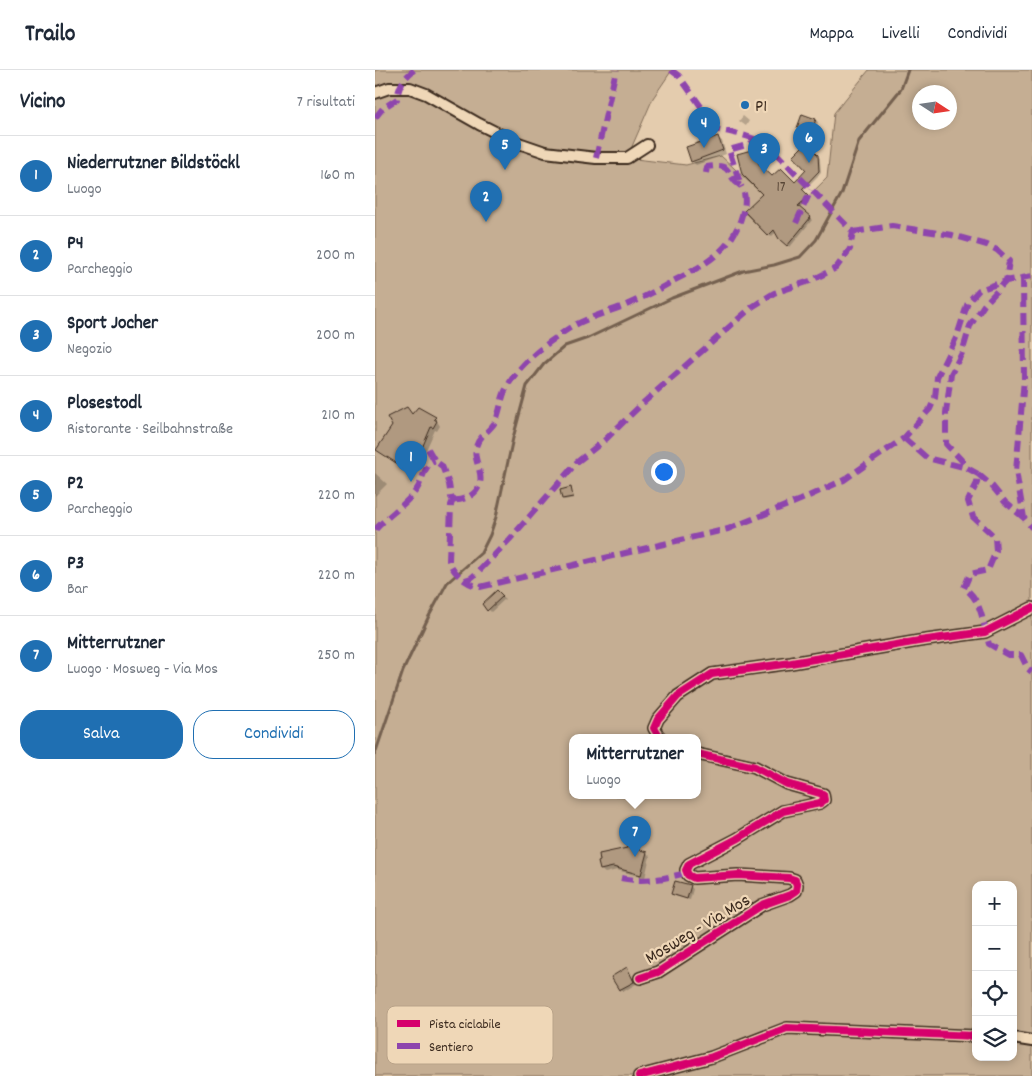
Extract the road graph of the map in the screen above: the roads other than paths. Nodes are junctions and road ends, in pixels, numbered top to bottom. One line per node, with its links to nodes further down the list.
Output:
1 (375, 93): 2 (street)
2 (647, 145)
3 (1032, 608): 4 (street)
4 (657, 734)
5 (701, 755): 6 (street, Mosweg - Via Mos)
6 (639, 978)
7 (972, 1036): 10 (street)
8 (1017, 1039): 9 (street)
9 (1032, 1041)
10 (639, 1076)

